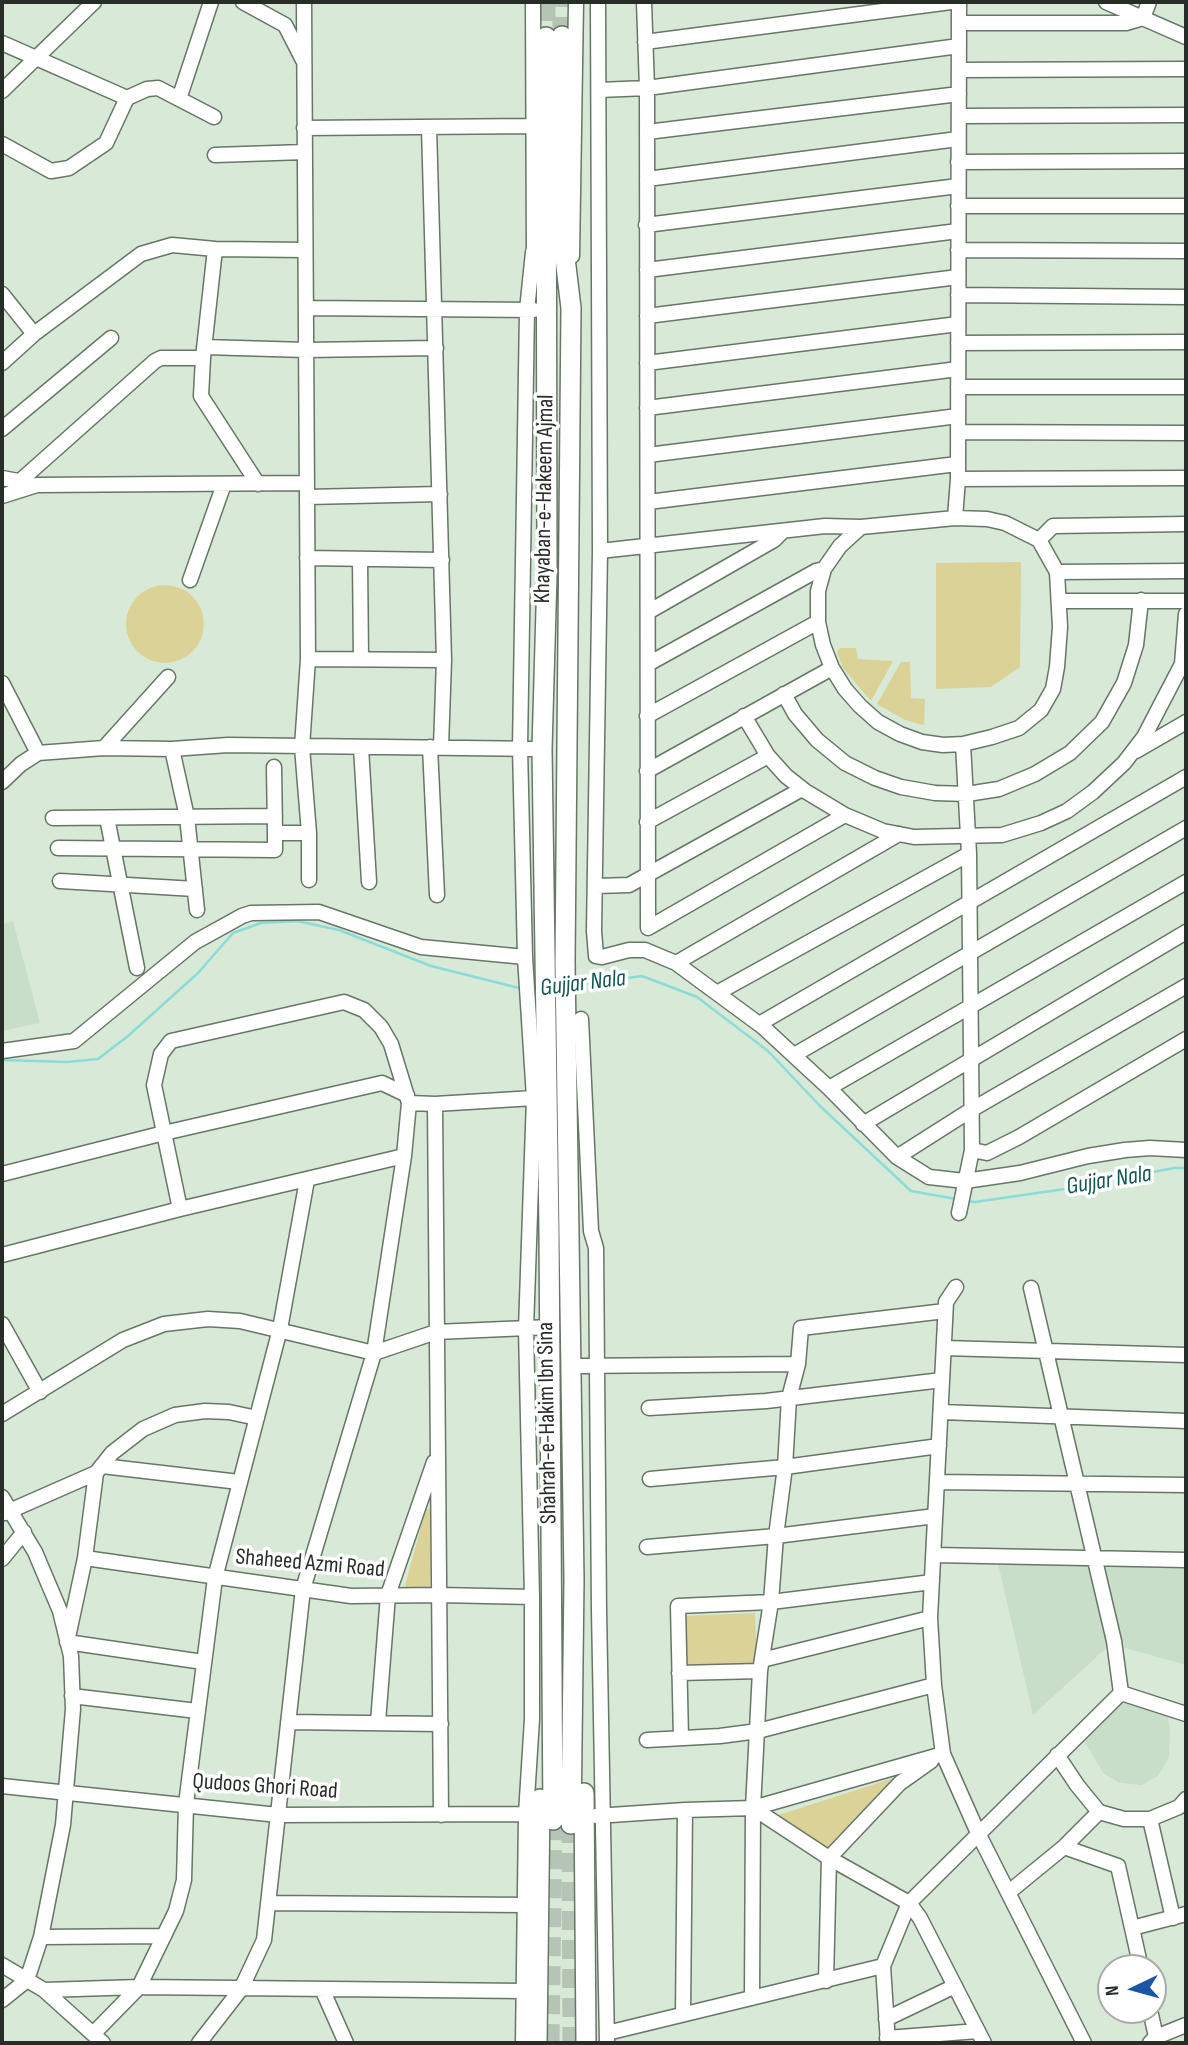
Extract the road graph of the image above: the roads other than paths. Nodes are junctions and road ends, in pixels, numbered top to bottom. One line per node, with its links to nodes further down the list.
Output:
1 (94, 2): 20 (street)
2 (211, 2): 29 (street)
3 (243, 2): 15 (street)
4 (533, 2): 33 (street)
5 (576, 2): 59 (street)
6 (598, 2): 25 (street)
7 (644, 2): 17 (street)
8 (951, 2): 17 (street)
9 (959, 2): 14 (street)
10 (1106, 2): 13 (street)
11 (1149, 2): 13 (street)
12 (304, 7): 15 (street); 21 (street)
13 (1143, 18): 14 (street); 16 (street)
14 (959, 23): 19 (street)
15 (285, 25): 21 (street)
16 (1186, 37)
17 (645, 42): 24 (street)
18 (2, 43): 20 (street)
19 (959, 47): 23 (street); 24 (street)
20 (36, 58): 26 (street); 28 (street)
21 (304, 61): 35 (street)
22 (1186, 69): 23 (street)
23 (959, 70): 27 (street)
24 (647, 88): 25 (street); 36 (street)
25 (599, 90): 101 (street)
26 (2, 91)
27 (959, 94): 31 (street); 36 (street)
28 (127, 98): 29 (street); 38 (street)
29 (179, 99): 32 (street)
30 (1186, 115): 31 (street)
31 (959, 116): 37 (street)
32 (214, 117)
33 (533, 126): 34 (street); 61 (street)
34 (429, 127): 35 (street); 60 (street)
35 (304, 128): 39 (street)
36 (647, 132): 43 (street)
37 (958, 139): 42 (street); 43 (street)
38 (2, 144)
39 (304, 152): 40 (street); 50 (street)
40 (215, 155)
41 (1186, 161): 42 (street)
42 (958, 162): 44 (street)
43 (647, 179): 47 (street)
44 (958, 186): 45 (street); 47 (street)
45 (958, 206): 46 (street); 48 (street)
46 (1186, 206)
47 (646, 225): 53 (street)
48 (958, 232): 51 (street); 53 (street)
49 (215, 249): 50 (street); 64 (street); 70 (street)
50 (305, 250): 58 (street)
51 (958, 250): 52 (street); 54 (street)
52 (1186, 251)
53 (647, 270): 62 (street)
54 (958, 277): 56 (street); 62 (street)
55 (2, 294): 64 (street)
56 (958, 295): 57 (street); 63 (street)
57 (1186, 297)
58 (306, 308): 60 (street); 69 (street)
59 (571, 308): 82 (highway, Khayaban-e-Hakeem Ajmal); 173 (highway, Khayaban-e-Hakeem Ajmal)
60 (434, 310): 61 (street); 68 (street)
61 (533, 310): 82 (street); 133 (street)
62 (647, 316): 72 (street)
63 (958, 324): 67 (street); 72 (street)
64 (34, 334): 71 (street)
65 (111, 338): 78 (street)
66 (1186, 342): 67 (street)
67 (958, 343): 73 (street)
68 (436, 348): 69 (street); 92 (street)
69 (306, 350): 70 (street); 91 (street)
70 (203, 353): 87 (street); 89 (street)
71 (2, 363)
72 (647, 363): 76 (street)
73 (958, 369): 74 (street); 76 (street)
74 (958, 387): 75 (street); 77 (street)
75 (1186, 387)
76 (648, 408): 81 (street)
77 (958, 416): 79 (street); 81 (street)
78 (2, 429)
79 (958, 432): 80 (street); 83 (street)
80 (1186, 433)
81 (648, 455): 94 (street)
82 (546, 458): 134 (highway, Khayaban-e-Hakeem Ajmal)
83 (957, 464): 86 (street); 94 (street)
84 (2, 478): 87 (street)
85 (1186, 478): 86 (street)
86 (958, 479): 95 (street)
87 (20, 481): 90 (street)
88 (224, 484): 89 (street); 90 (street); 108 (street)
89 (258, 484): 91 (street)
90 (37, 485): 93 (street)
91 (307, 490): 92 (street); 102 (street)
92 (440, 494): 104 (street)
93 (2, 496)
94 (648, 502): 100 (street)
95 (955, 518): 97 (street); 99 (street)
96 (1186, 524): 99 (street)
97 (861, 527): 98 (street); 105 (street)
98 (783, 531): 100 (street); 112 (street)
99 (1039, 540): 107 (street)
100 (648, 547): 101 (street); 112 (street)
101 (600, 551): 165 (street)
102 (307, 558): 103 (street); 115 (street)
103 (360, 559): 104 (street); 116 (street)
104 (442, 560): 117 (street)
105 (824, 569): 114 (street); 118 (street)
106 (1186, 571): 107 (street)
107 (1057, 572): 110 (street)
108 (190, 580)
109 (1141, 600): 110 (street); 111 (street); 143 (street)
110 (1060, 601): 127 (street)
111 (1186, 601)
112 (648, 612): 118 (street)
113 (1186, 614): 120 (street)
114 (818, 622): 119 (street); 124 (street)
115 (308, 659): 116 (street); 128 (street)
116 (361, 659): 117 (street)
117 (444, 660): 130 (street)
118 (648, 664): 124 (street)
119 (832, 668): 123 (street); 127 (street)
120 (1181, 673): 136 (street)
121 (169, 677): 131 (street)
122 (2, 683): 135 (street)
123 (784, 694): 125 (street); 143 (street)
124 (648, 716): 139 (street)
125 (744, 716): 137 (street); 139 (street)
126 (1186, 722): 136 (street)
127 (963, 744): 143 (street)
128 (302, 747): 129 (street); 132 (street); 152 (street)
129 (361, 747): 130 (street); 162 (street)
130 (435, 747): 133 (street); 167 (street)
131 (104, 748): 132 (street); 135 (street)
132 (172, 748): 146 (street)
133 (520, 748): 134 (street); 172 (street)
134 (542, 749): 173 (highway, Khayaban-e-Hakeem Ajmal)
135 (38, 753): 141 (street)
136 (1131, 753): 154 (street)
137 (768, 755): 142 (street); 149 (street)
138 (274, 767): 144 (street)
139 (647, 771): 149 (street)
140 (1186, 776): 168 (street)
141 (2, 782)
142 (802, 789): 145 (street); 159 (street)
143 (967, 794): 154 (street)
144 (275, 816): 146 (street); 151 (street)
145 (845, 816): 153 (street); 159 (street)
146 (187, 817): 148 (street); 157 (street)
147 (53, 818): 148 (street)
148 (107, 818): 156 (street)
149 (647, 822): 159 (street)
150 (1186, 828): 171 (street)
151 (275, 833): 152 (street); 157 (street)
152 (309, 833): 160 (street)
153 (900, 834): 154 (street); 174 (street)
154 (969, 838): 158 (street)
155 (58, 848): 156 (street)
156 (113, 849): 157 (street); 164 (street)
157 (190, 849): 166 (street)
158 (969, 853): 168 (street); 177 (street)
159 (647, 876): 165 (street)
160 (309, 880)
161 (60, 881): 164 (street)
162 (369, 882)
163 (1186, 882): 178 (street)
164 (120, 885): 166 (street); 175 (street)
165 (596, 886): 174 (street)
166 (195, 889): 169 (street)
167 (437, 895)
168 (969, 904): 171 (street); 180 (street)
169 (197, 910)
170 (1186, 932): 184 (street)
171 (968, 954): 178 (street); 183 (street)
172 (525, 957): 182 (street); 186 (street)
173 (556, 959): 179 (highway)
174 (676, 963): 177 (street)
175 (137, 968)
176 (1186, 986): 189 (street)
177 (717, 993): 180 (street)
178 (969, 1008): 184 (street); 185 (street)
179 (565, 1020): 206 (highway, Shahrah-e-Hakim Ibn Sina); 215 (highway, Shahrah-e-Hakim Ibn Sina); 216 (street)
180 (759, 1024): 183 (street)
181 (1186, 1039): 192 (street)
182 (2, 1051)
183 (794, 1055): 185 (street)
184 (970, 1060): 189 (street); 190 (street)
185 (829, 1088): 190 (street)
186 (534, 1098): 188 (street); 208 (street)
187 (408, 1099): 188 (street); 191 (street); 191 (street); 194 (street)
188 (435, 1104): 209 (street)
189 (971, 1110): 192 (street); 195 (street)
190 (863, 1124): 195 (street)
191 (163, 1133): 196 (street); 199 (street)
192 (972, 1150): 198 (street)
193 (1186, 1150): 198 (street)
194 (404, 1156): 197 (street); 212 (street)
195 (897, 1157): 198 (street)
196 (2, 1174)
197 (307, 1180): 199 (street); 207 (street)
198 (964, 1185): 200 (street)
199 (180, 1209): 201 (street)
200 (959, 1213)
201 (2, 1255)
202 (956, 1287): 204 (street)
203 (1031, 1288): 211 (street)
204 (945, 1311): 210 (street); 214 (street)
205 (2, 1324): 218 (street)
206 (550, 1327): 208 (street); 255 (highway, Shahrah-e-Hakim Ibn Sina)
207 (279, 1329): 212 (street); 218 (street); 224 (street)
208 (526, 1329): 209 (street); 251 (street)
209 (436, 1332): 212 (street); 227 (street)
210 (944, 1348): 211 (street); 217 (street)
211 (1045, 1351): 213 (street); 223 (street)
212 (374, 1353): 248 (street)
213 (1186, 1355)
214 (798, 1364): 216 (street); 219 (street)
215 (572, 1366): 216 (street); 282 (highway, Shahrah-e-Hakim Ibn Sina)
216 (598, 1366): 282 (street)
217 (943, 1380): 219 (street); 221 (street)
218 (40, 1392): 222 (street)
219 (789, 1398): 220 (street); 228 (street)
220 (649, 1408)
221 (941, 1412): 223 (street); 226 (street)
222 (2, 1414)
223 (1062, 1417): 225 (street); 233 (street)
224 (257, 1418): 229 (street); 231 (street)
225 (1186, 1421)
226 (939, 1447): 228 (street); 232 (street)
227 (437, 1453): 249 (street); 250 (street)
228 (785, 1467): 230 (street); 239 (street)
229 (99, 1470): 231 (street); 236 (street); 242 (street)
230 (650, 1479)
231 (239, 1482): 246 (street)
232 (938, 1482): 233 (street); 237 (street)
233 (1078, 1483): 234 (street); 244 (street)
234 (1186, 1485)
235 (2, 1497): 236 (street)
236 (6, 1513): 238 (street)
237 (935, 1516): 239 (street); 241 (street)
238 (24, 1532): 243 (street); 254 (street)
239 (776, 1536): 240 (street); 252 (street)
240 (647, 1546)
241 (934, 1555): 244 (street); 247 (street)
242 (85, 1558): 246 (street, Shaheed Azmi Road); 254 (street)
243 (2, 1559)
244 (1095, 1559): 245 (street); 260 (street)
245 (1186, 1560)
246 (215, 1578): 248 (street, Shaheed Azmi Road); 256 (street)
247 (932, 1582): 252 (street); 253 (street)
248 (303, 1589): 249 (street, Shaheed Azmi Road); 264 (street)
249 (388, 1595): 250 (street, Shaheed Azmi Road); 265 (street)
250 (440, 1595): 251 (street, Shaheed Azmi Road); 266 (street)
251 (532, 1597): 279 (street)
252 (771, 1602): 257 (street); 258 (street)
253 (930, 1618): 257 (street); 259 (street)
254 (67, 1642): 256 (street); 261 (street)
255 (550, 1647): 282 (highway, Shahrah-e-Hakim Ibn Sina); 287 (highway)
256 (203, 1662): 262 (street)
257 (761, 1665): 258 (street); 267 (street)
258 (680, 1673): 268 (street)
259 (934, 1685): 267 (street); 270 (street)
260 (1121, 1693): 263 (street); 271 (street)
261 (72, 1696): 262 (street); 273 (street)
262 (197, 1711): 275 (street)
263 (1186, 1714)
264 (288, 1722): 265 (street); 280 (street)
265 (378, 1722): 266 (street)
266 (441, 1724): 281 (street)
267 (758, 1731): 268 (street); 276 (street)
268 (681, 1738): 269 (street)
269 (648, 1740)
270 (943, 1754): 276 (street); 284 (street); 286 (street)
271 (1057, 1755): 278 (street); 284 (street)
272 (2, 1786): 273 (street, Qudoos Ghori Road)
273 (66, 1793): 275 (street, Qudoos Ghori Road); 295 (street)
274 (1186, 1799): 283 (street)
275 (186, 1804): 280 (street, Qudoos Ghori Road); 294 (street)
276 (753, 1808): 277 (street); 286 (street); 307 (street)
277 (685, 1810): 282 (street); 309 (street)
278 (1099, 1812): 283 (street); 285 (street)
279 (526, 1814): 281 (street, Qudoos Ghori Road); 287 (street)
280 (278, 1815): 281 (street, Qudoos Ghori Road); 289 (street)
281 (441, 1815)
282 (578, 1819): 313 (street); 321 (highway)
283 (1150, 1819): 292 (street)
284 (978, 1833): 288 (street); 290 (street)
285 (1064, 1847): 288 (street); 293 (street)
286 (829, 1858): 290 (street); 300 (street)
287 (533, 1863): 291 (street); 320 (highway)
288 (1009, 1892): 322 (street)
289 (268, 1903): 291 (street); 303 (street)
290 (909, 1903): 298 (street); 301 (street)
291 (526, 1905): 306 (street)
292 (1180, 1916): 293 (street)
293 (1132, 1928): 296 (street)
294 (164, 1936): 295 (street); 302 (street)
295 (41, 1937): 299 (street)
296 (1137, 1954)
297 (2, 1965): 299 (street)
298 (883, 1966): 300 (street); 310 (street)
299 (27, 1980): 305 (street); 308 (street)
300 (825, 1981): 307 (street)
301 (955, 1986): 310 (street); 312 (street)
302 (139, 1987): 303 (street); 305 (street); 314 (street)
303 (241, 1989): 304 (street); 317 (street)
304 (322, 1989): 306 (street); 318 (street)
305 (44, 1990): 314 (street)
306 (524, 1991): 319 (street)
307 (752, 1997): 309 (street)
308 (2, 2000)
309 (683, 2014): 313 (street)
310 (886, 2019): 316 (street)
311 (1186, 2025): 315 (street)
312 (981, 2037): 316 (street)
313 (607, 2038)
314 (98, 2039)
315 (1153, 2040)
316 (887, 2041)
317 (199, 2043)
318 (346, 2043)
319 (523, 2043)
320 (537, 2043)
321 (586, 2043)
322 (1084, 2043)

